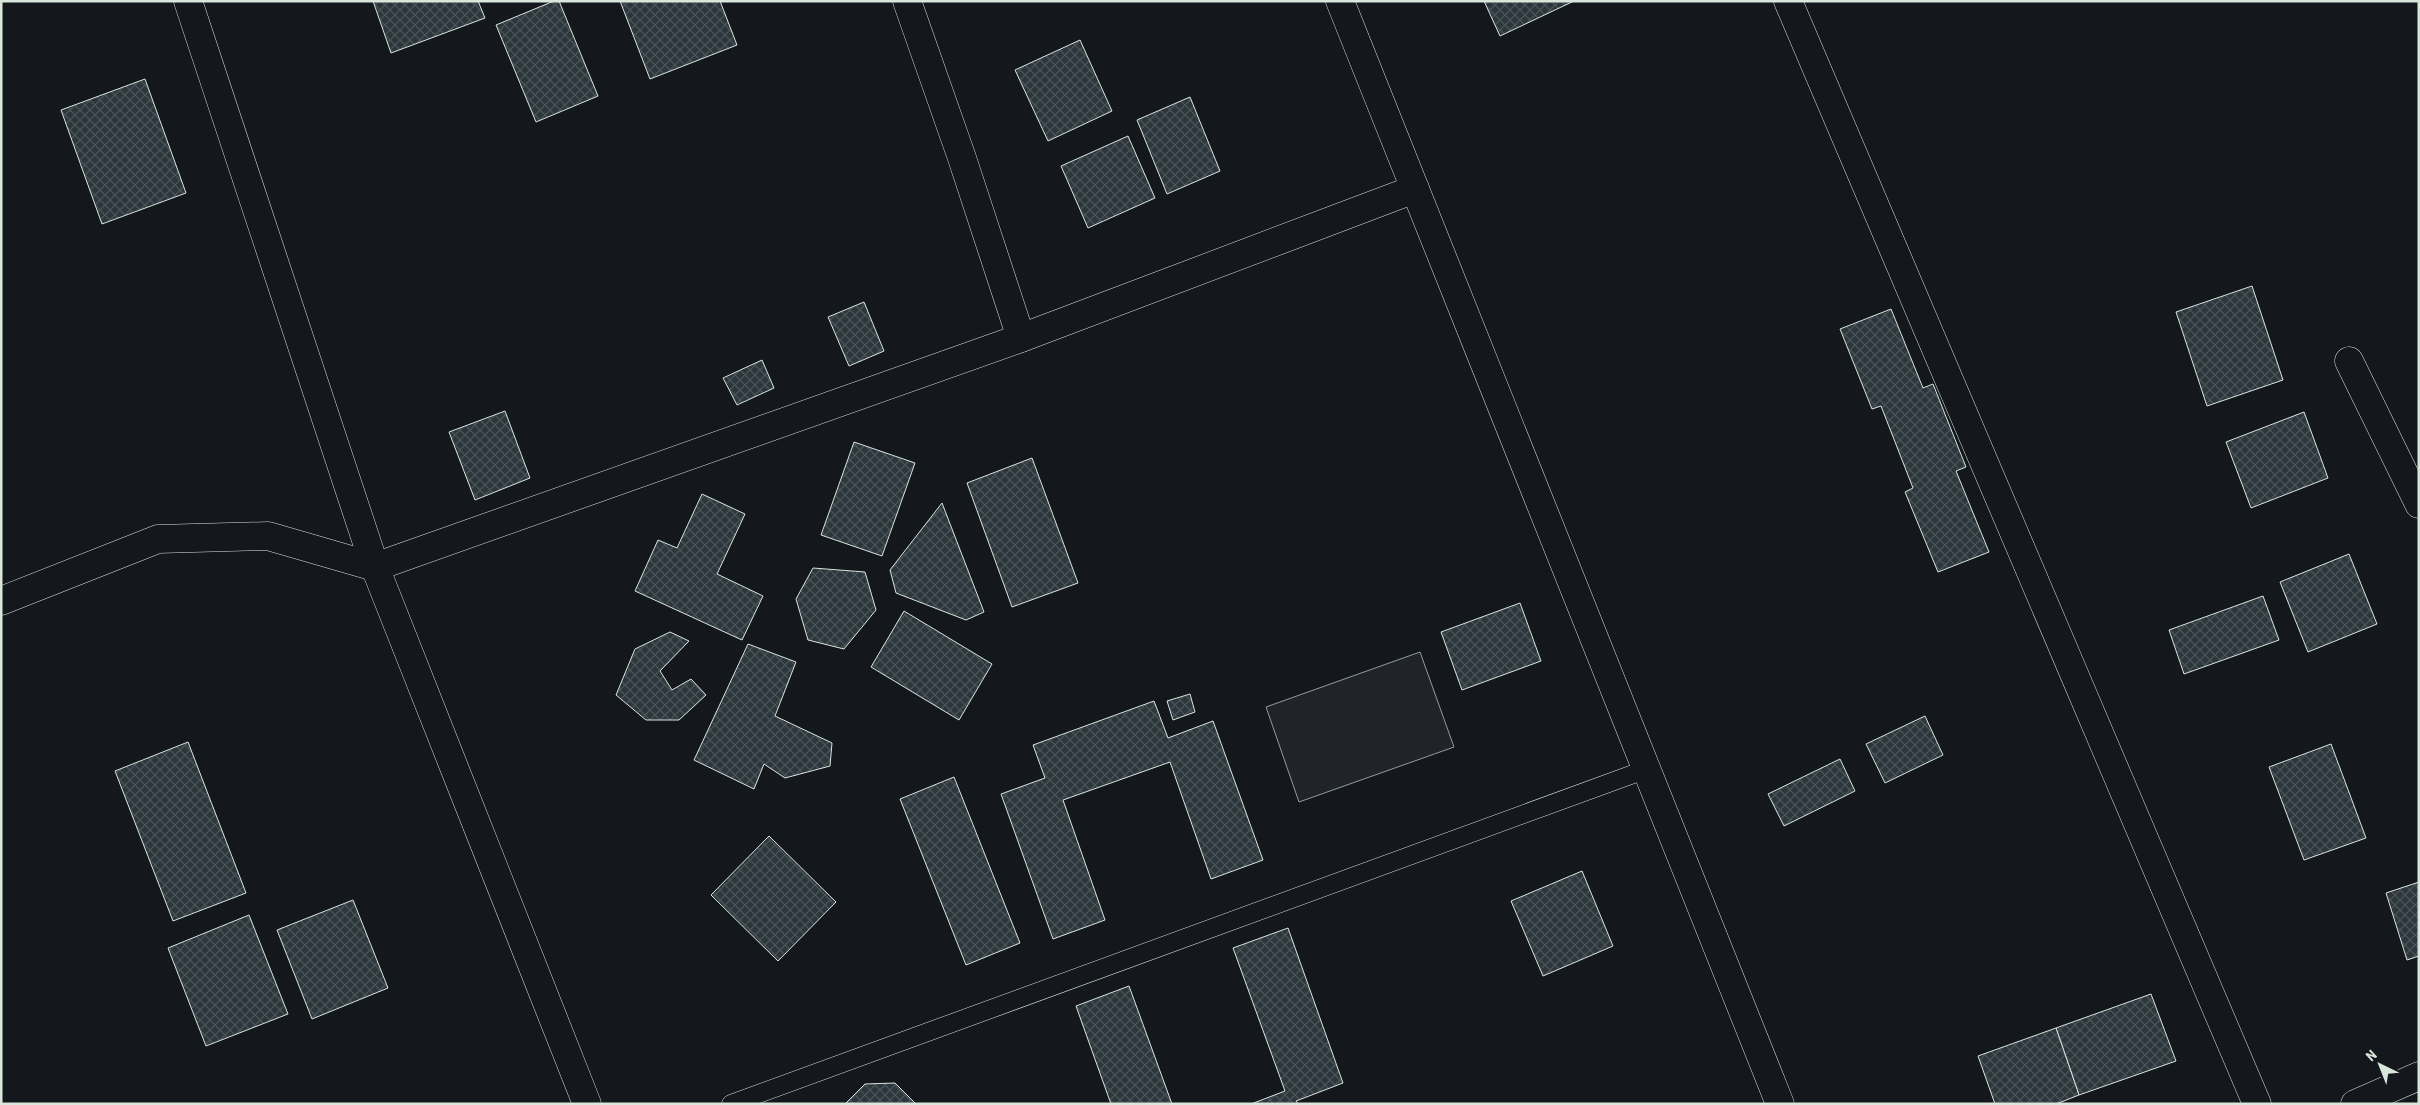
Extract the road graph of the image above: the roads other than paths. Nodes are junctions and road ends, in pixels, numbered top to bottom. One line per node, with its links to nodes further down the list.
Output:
1 (188, 1): 9 (street)
2 (908, 1): 6 (street)
3 (1788, 1): 16 (street)
4 (1345, 3): 5 (street)
5 (1415, 189): 6 (street); 11 (street)
6 (1021, 338): 9 (street)
7 (2349, 361): 8 (street)
8 (2419, 504)
9 (375, 567): 10 (street); 13 (street)
10 (1, 601)
11 (1646, 769): 14 (lane); 15 (street)
12 (2419, 1076): 17 (street)
13 (587, 1104)
14 (731, 1104)
15 (1780, 1104)
16 (2257, 1104)
17 (2356, 1104)

